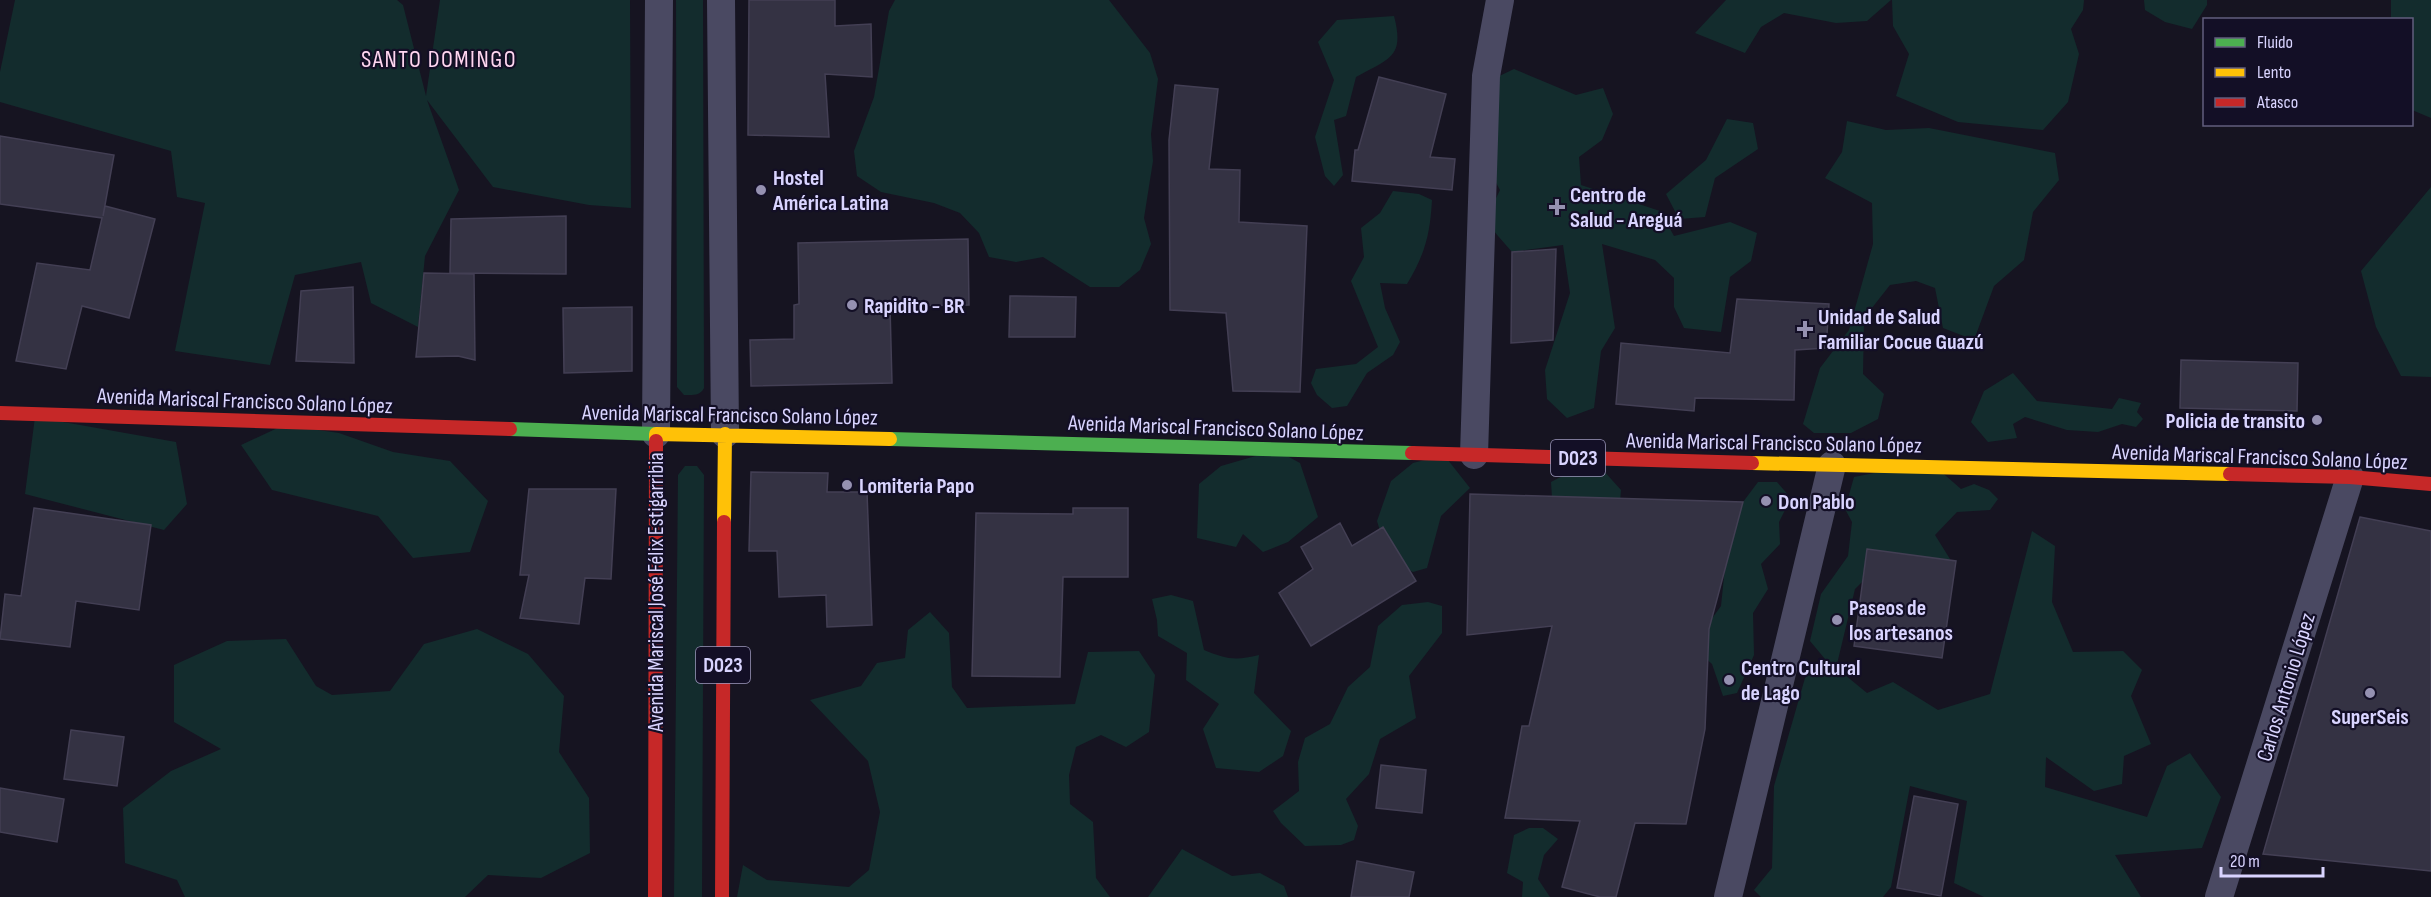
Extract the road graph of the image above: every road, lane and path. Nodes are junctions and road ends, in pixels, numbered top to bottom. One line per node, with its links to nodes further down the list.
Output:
1 (659, 0): 6 (street, Avenida Mariscal José Félix Estigarribia)
2 (721, 0): 5 (street)
3 (1500, 0): 7 (street)
4 (0, 413): 6 (main road, Avenida Mariscal Francisco Solano López)
5 (724, 434): 6 (main road, Avenida Mariscal Francisco Solano López / D023); 7 (main road, Avenida Mariscal Francisco Solano López / D023); 12 (main road, D023)
6 (656, 435): 11 (main road, Avenida Mariscal José Félix Estigarribia)
7 (1474, 455): 8 (main road, Avenida Mariscal Francisco Solano López / D023)
8 (1832, 465): 9 (main road, Avenida Mariscal Francisco Solano López / D023); 13 (street)
9 (2350, 477): 10 (main road, Avenida Mariscal Francisco Solano López / D023); 14 (street, Carlos Antonio López)
10 (2431, 484)
11 (655, 897)
12 (722, 897)
13 (1728, 897)
14 (2219, 897)

